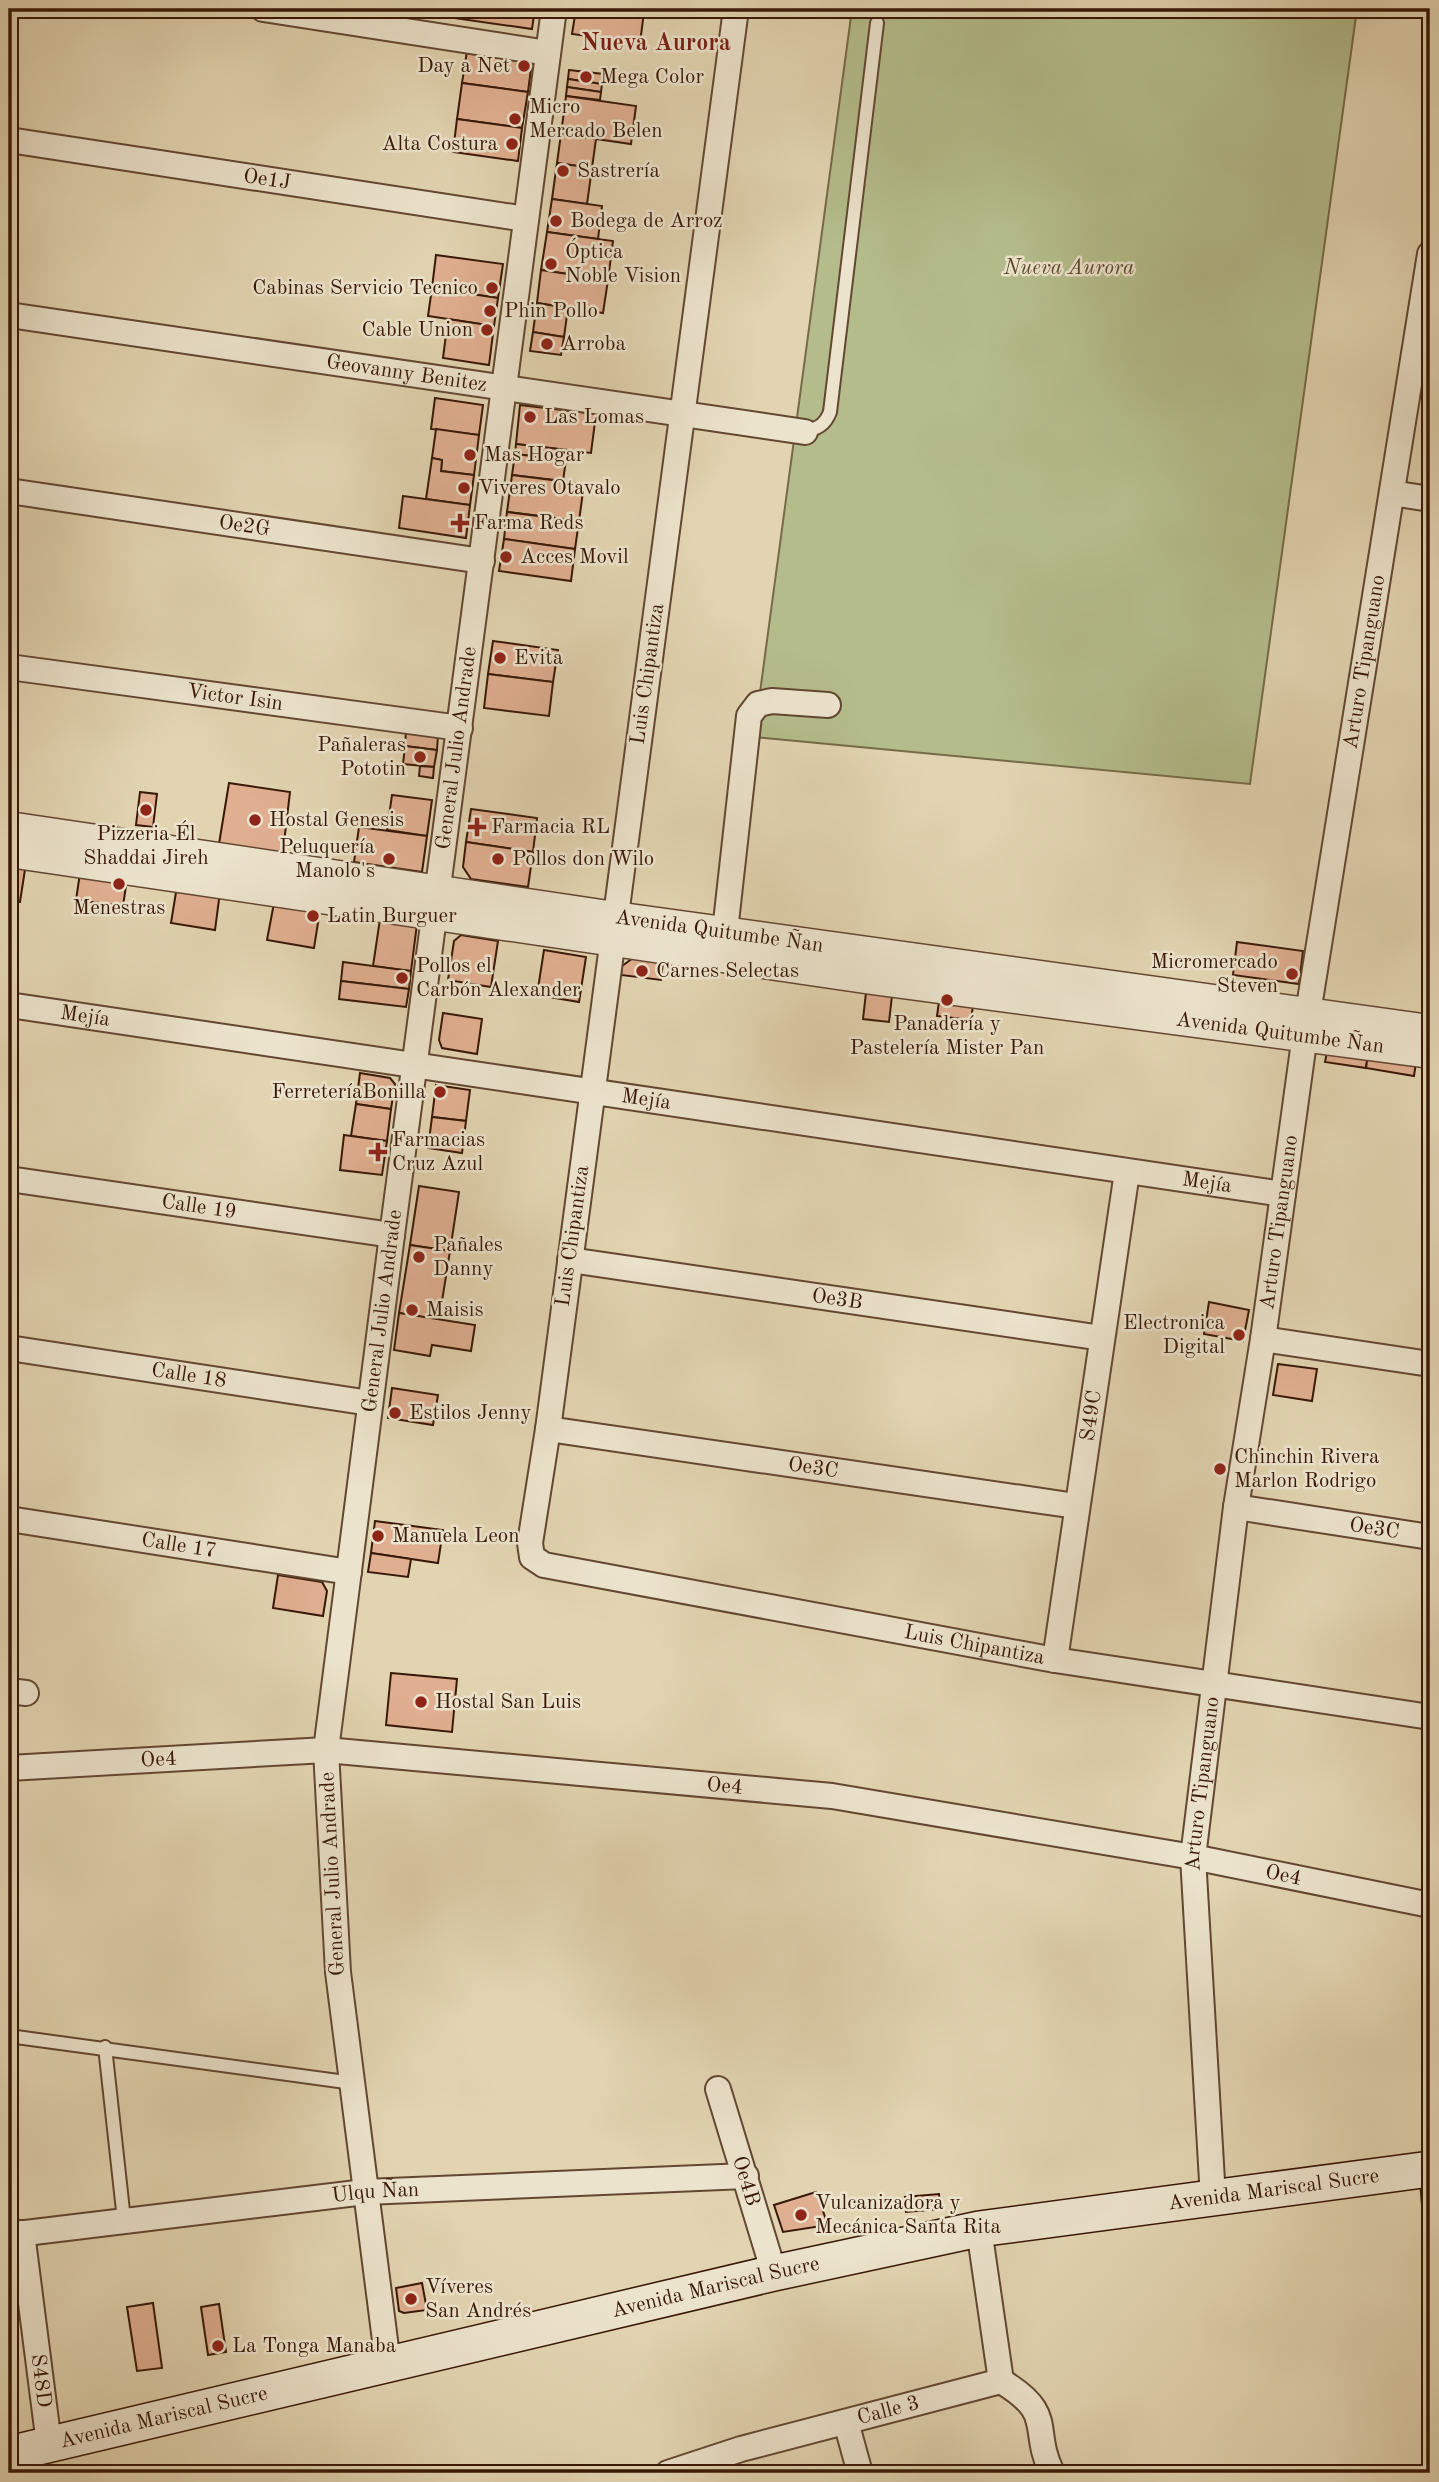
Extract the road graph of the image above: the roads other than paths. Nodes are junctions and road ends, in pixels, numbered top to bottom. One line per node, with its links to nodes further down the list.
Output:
1 (263, 9): 5 (street)
2 (554, 9): 5 (street, General Julio Andrade)
3 (736, 9): 12 (street, Luis Chipantiza)
4 (877, 23): 13 (lane)
5 (548, 53): 7 (street, General Julio Andrade)
6 (9, 139): 7 (street, Oe1J)
7 (526, 219): 11 (street, General Julio Andrade)
8 (1430, 254): 10 (street, Arturo Tipanguano)
9 (9, 315): 11 (street, Geovanny Benitez)
10 (1425, 321): 15 (street, Arturo Tipanguano)
11 (504, 387): 12 (street, Geovanny Benitez); 17 (street, General Julio Andrade)
12 (682, 414): 13 (street, Geovanny Benitez); 24 (street, Luis Chipantiza)
13 (805, 432)
14 (9, 491): 17 (street, Oe2G)
15 (1392, 493): 16 (street); 27 (street, Arturo Tipanguano)
16 (1430, 499)
17 (482, 561): 20 (street, General Julio Andrade)
18 (9, 667): 20 (street, Victor Isin)
19 (828, 705): 25 (street)
20 (460, 728): 23 (street, General Julio Andrade)
21 (9, 827): 23 (street, Avenida Quitumbe Ñan)
22 (9, 852): 23 (street, Avenida Quitumbe Ñan)
23 (437, 902): 24 (street, Avenida Quitumbe Ñan); 30 (street, General Julio Andrade)
24 (614, 929): 25 (street, Avenida Quitumbe Ñan); 31 (street, Luis Chipantiza)
25 (723, 944): 27 (street, Avenida Quitumbe Ñan)
26 (9, 1006): 30 (street, Mejía)
27 (1307, 1024): 28 (street, Avenida Quitumbe Ñan); 29 (street, Avenida Quitumbe Ñan); 34 (street, Arturo Tipanguano)
28 (1430, 1030)
29 (1430, 1053)
30 (416, 1065): 31 (street, Mejía); 35 (street, General Julio Andrade)
31 (593, 1093): 32 (street, Mejía); 36 (street, Luis Chipantiza)
32 (1127, 1172): 34 (street, Mejía); 37 (street, S49C)
33 (9, 1179): 35 (street, Calle 19)
34 (1283, 1194): 38 (street, Arturo Tipanguano)
35 (392, 1235): 41 (street, General Julio Andrade)
36 (570, 1260): 37 (street, Oe3B); 42 (street, Luis Chipantiza)
37 (1102, 1338): 43 (street, S49C)
38 (1263, 1339): 40 (street); 44 (street, Arturo Tipanguano)
39 (9, 1348): 41 (street, Calle 18)
40 (1430, 1364)
41 (370, 1403): 47 (street, General Julio Andrade)
42 (548, 1429): 43 (street, Oe3C); 48 (street, Luis Chipantiza)
43 (1076, 1506): 48 (street, S49C)
44 (1236, 1507): 46 (street, Oe3C); 49 (street, Arturo Tipanguano)
45 (9, 1519): 47 (street, Calle 17)
46 (1430, 1537)
47 (349, 1572): 51 (street, General Julio Andrade)
48 (1055, 1660): 49 (street, Luis Chipantiza)
49 (1213, 1684): 50 (street, Luis Chipantiza); 53 (street, Arturo Tipanguano)
50 (1430, 1717)
51 (326, 1750): 52 (street, Oe4); 53 (street, Oe4); 57 (street, General Julio Andrade)
52 (9, 1768)
53 (1193, 1857): 54 (street, Oe4); 62 (street, Arturo Tipanguano)
54 (1430, 1905)
55 (9, 2036): 56 (lane)
56 (105, 2047): 57 (lane); 63 (lane)
57 (353, 2083): 61 (street, General Julio Andrade)
58 (718, 2088): 60 (street, Oe4B)
59 (1430, 2169): 62 (main road, Avenida Mariscal Sucre)
60 (746, 2176): 61 (street, Ulqu Ñan); 66 (street, Oe4B)
61 (365, 2192): 63 (street, Ulqu Ñan); 67 (street, General Julio Andrade)
62 (1213, 2198): 64 (main road, Avenida Mariscal Sucre)
63 (124, 2220): 65 (street, Ulqu Ñan)
64 (979, 2229): 66 (main road, Avenida Mariscal Sucre); 68 (street)
65 (15, 2234): 70 (street, S48D)
66 (774, 2273): 67 (main road, Avenida Mariscal Sucre)
67 (388, 2364): 70 (main road, Avenida Mariscal Sucre)
68 (1001, 2381): 69 (street, Calle 3); 75 (street)
69 (846, 2422): 72 (street, Calle 3); 74 (street)
70 (49, 2444): 71 (main road, Avenida Mariscal Sucre)
71 (9, 2454)
72 (742, 2461): 73 (street, Calle 3)
73 (668, 2473)
74 (860, 2473)
75 (1052, 2473)

